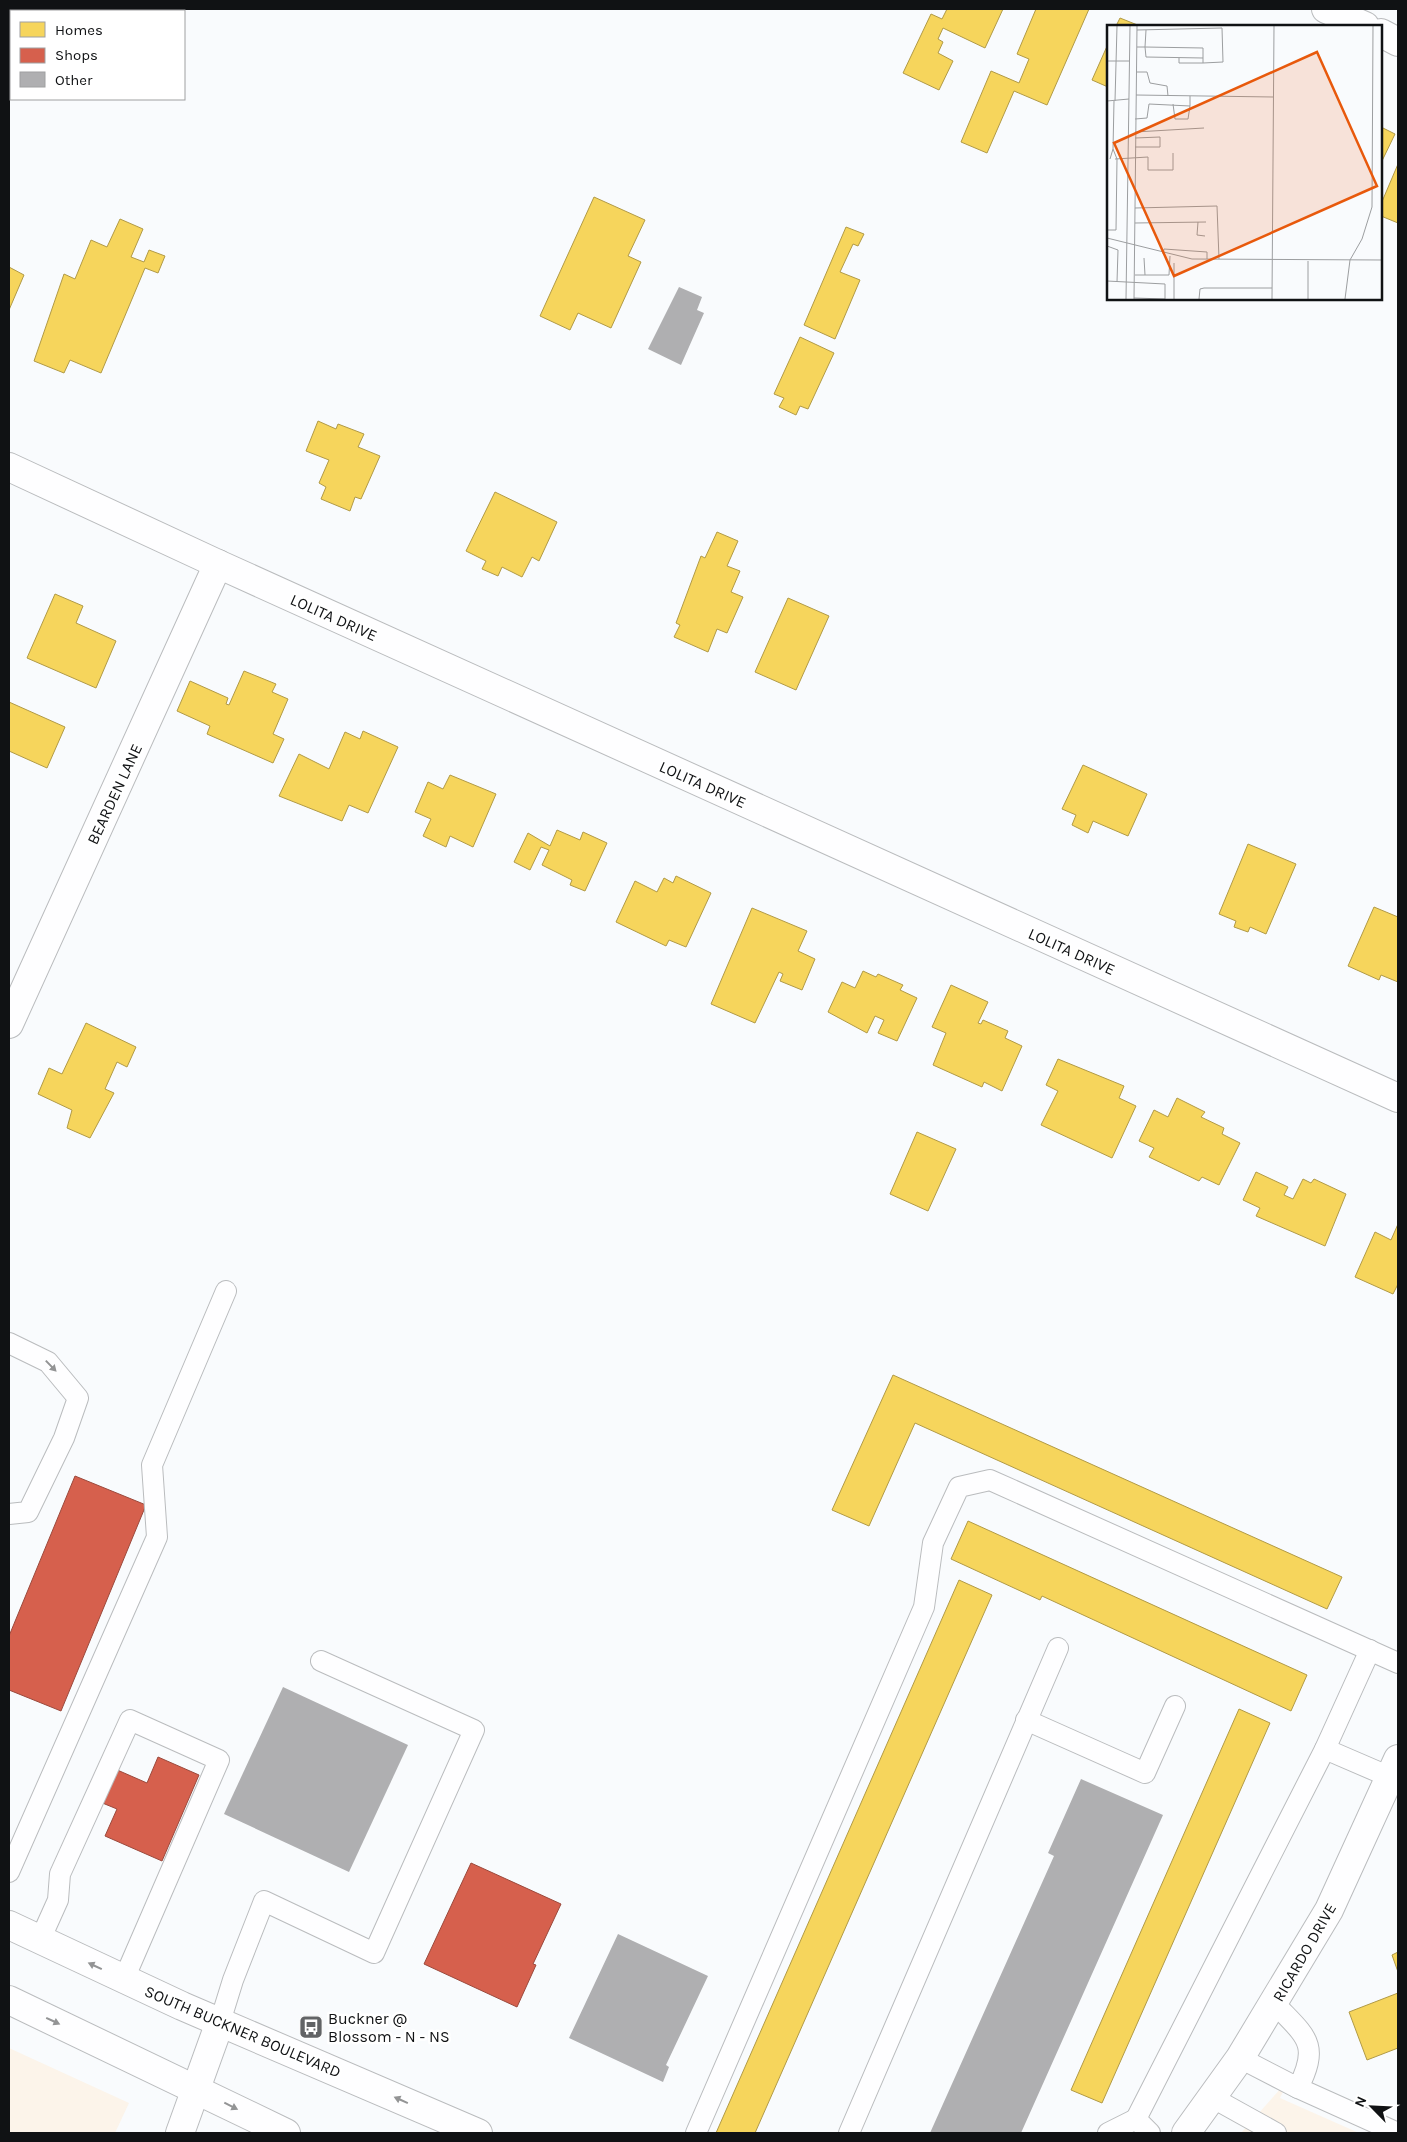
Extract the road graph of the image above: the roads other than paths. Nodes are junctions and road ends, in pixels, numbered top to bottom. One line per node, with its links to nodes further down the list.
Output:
1 (1326, 9): 2 (street)
2 (1363, 25)
3 (1382, 34): 4 (street)
4 (1398, 42)
5 (9, 467): 6 (street, LOLITA DRIVE)
6 (218, 564): 7 (street, BEARDEN LANE); 8 (street, LOLITA DRIVE)
7 (9, 1024)
8 (1398, 1098)
9 (226, 1291): 20 (lane)
10 (9, 1343): 11 (lane, one-way to 11)
11 (9, 1514)
12 (1058, 1648): 17 (lane)
13 (1370, 1650): 15 (lane); 18 (lane); 35 (lane)
14 (321, 1661): 26 (lane)
15 (1398, 1663)
16 (1175, 1706): 17 (lane)
17 (1026, 1720): 36 (lane)
18 (1325, 1749): 19 (lane); 31 (lane)
19 (1394, 1768): 25 (street, RICARDO DRIVE)
20 (9, 1872)
21 (9, 1925): 22 (street, SOUTH BUCKNER BOULEVARD)
22 (40, 1940): 23 (street, SOUTH BUCKNER BOULEVARD, one-way to 22); 23 (lane)
23 (124, 1979): 26 (street, SOUTH BUCKNER BOULEVARD)
24 (9, 2000): 28 (street, one-way to 28)
25 (1275, 2004): 27 (street, RICARDO DRIVE); 29 (lane)
26 (220, 2022): 28 (street); 34 (street, SOUTH BUCKNER BOULEVARD, one-way to 26)
27 (1240, 2058): 29 (lane); 30 (street, RICARDO DRIVE)
28 (196, 2088): 32 (street); 33 (street, one-way to 33)
29 (1298, 2088): 41 (lane)
30 (1213, 2098): 39 (street, RICARDO DRIVE); 40 (lane)
31 (1136, 2120): 37 (lane); 38 (lane)
32 (180, 2133)
33 (286, 2133)
34 (478, 2133)
35 (696, 2133)
36 (849, 2133)
37 (1108, 2133)
38 (1150, 2133)
39 (1186, 2133)
40 (1276, 2133)
41 (1398, 2133)

